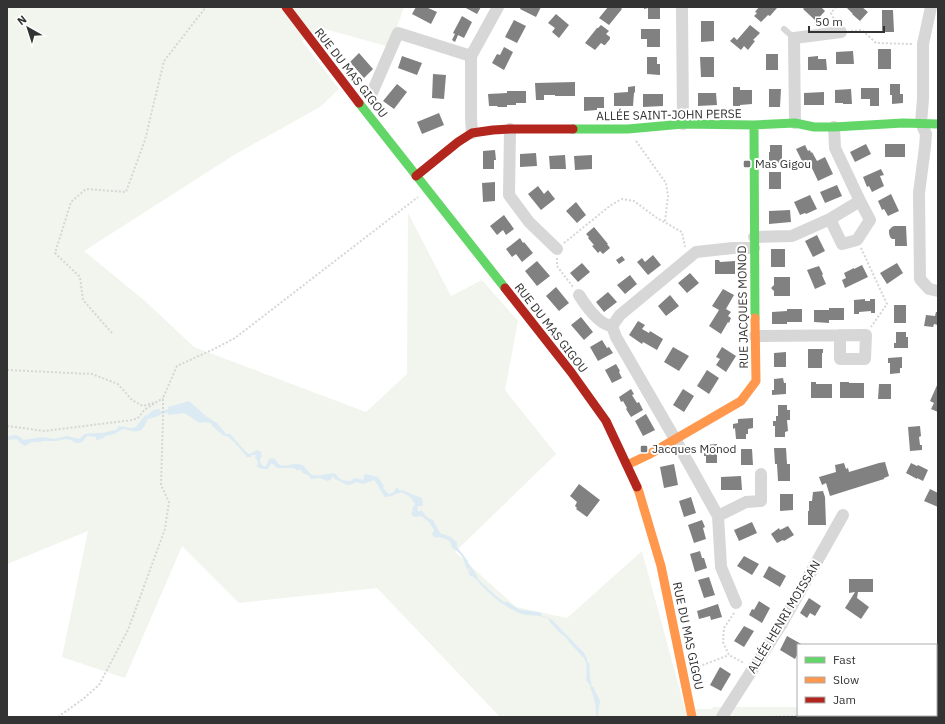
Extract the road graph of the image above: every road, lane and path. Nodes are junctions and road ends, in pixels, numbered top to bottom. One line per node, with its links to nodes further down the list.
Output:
1 (206, 7): 34 (path)
2 (286, 7): 22 (street, RUE DU MAS GIGOU)
3 (498, 7): 11 (street)
4 (682, 7): 15 (street)
5 (836, 7): 8 (path)
6 (931, 7): 10 (street)
7 (784, 29): 9 (lane)
8 (841, 32): 9 (street); 10 (path)
9 (794, 38): 13 (street)
10 (923, 44): 14 (street)
11 (471, 56): 12 (street); 21 (street)
12 (371, 95)
13 (795, 123): 17 (street, ALLÉE SAINT-JOHN PERSE); 18 (street, ALLÉE SAINT-JOHN PERSE)
14 (921, 123): 16 (street, ALLÉE SAINT-JOHN PERSE); 18 (street, ALLÉE SAINT-JOHN PERSE); 31 (street)
15 (683, 124): 17 (street, ALLÉE SAINT-JOHN PERSE); 20 (street, ALLÉE SAINT-JOHN PERSE)
16 (938, 124)
17 (754, 125): 28 (street, RUE JACQUES MONOD)
18 (834, 127): 24 (street)
19 (510, 129): 20 (street, ALLÉE SAINT-JOHN PERSE); 21 (street, ALLÉE SAINT-JOHN PERSE); 29 (street)
20 (628, 129): 26 (path)
21 (472, 133): 22 (street, ALLÉE SAINT-JOHN PERSE)
22 (416, 176): 23 (street, RUE DU MAS GIGOU)
23 (427, 190): 39 (path); 43 (street, RUE DU MAS GIGOU)
24 (860, 201): 25 (street); 27 (street)
25 (830, 219): 27 (street); 28 (street)
26 (665, 222): 29 (path); 30 (path)
27 (857, 240): 36 (path)
28 (754, 243): 30 (street); 37 (street, RUE JACQUES MONOD)
29 (557, 249): 32 (path)
30 (689, 258): 33 (street)
31 (938, 291)
32 (580, 295): 33 (street)
33 (612, 326): 42 (street)
34 (112, 333)
35 (840, 335): 36 (street); 36 (street); 37 (street)
36 (866, 335)
37 (755, 336): 42 (street, RUE JACQUES MONOD)
38 (7, 370): 40 (path)
39 (163, 398): 40 (path); 51 (path)
40 (159, 401): 41 (path)
41 (7, 426)
42 (675, 439): 43 (street, RUE JACQUES MONOD); 46 (street)
43 (627, 465): 50 (street, RUE DU MAS GIGOU)
44 (761, 474): 46 (street)
45 (843, 515): 49 (street, ALLÉE HENRI MOISSAN)
46 (718, 516): 47 (street)
47 (736, 603): 48 (path)
48 (729, 655): 49 (path); 50 (path)
49 (754, 668): 53 (street, ALLÉE HENRI MOISSAN)
50 (683, 672): 52 (street, RUE DU MAS GIGOU)
51 (58, 717)
52 (692, 717)
53 (722, 717)
54 (767, 717): 55 (path)
55 (806, 717)

